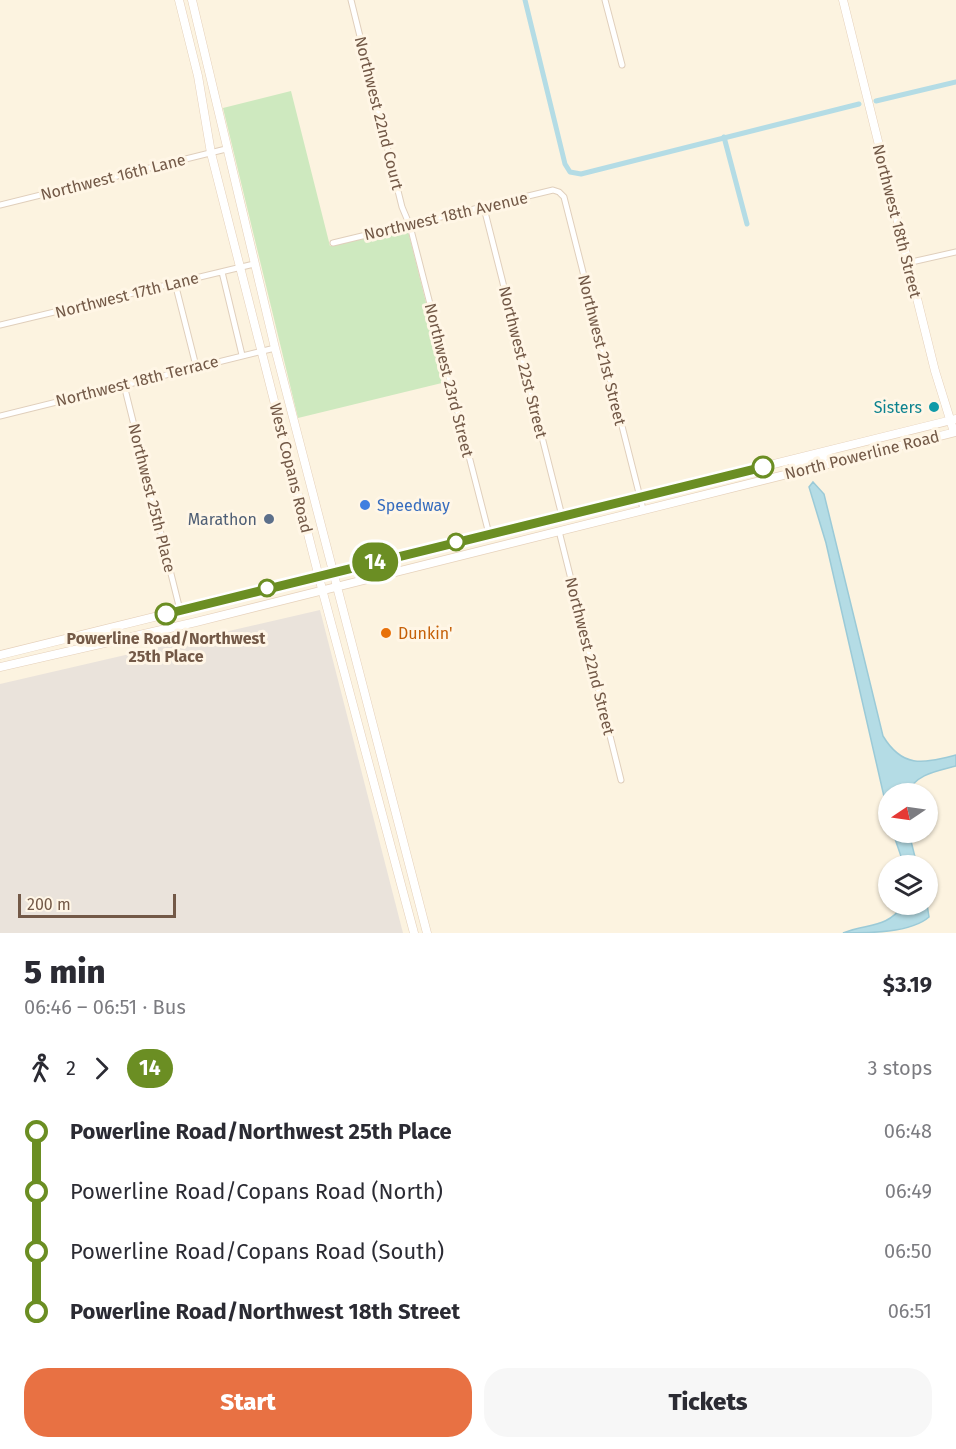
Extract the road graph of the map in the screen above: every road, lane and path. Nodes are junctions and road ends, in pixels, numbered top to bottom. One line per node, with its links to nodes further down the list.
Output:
1 (180, 0): 8 (main road, West Copans Road)
2 (192, 0): 7 (main road, West Copans Road)
3 (351, 0): 12 (street, Northwest 22nd Court)
4 (605, 0): 6 (street)
5 (843, 0): 15 (main road, Northwest 18th Street)
6 (622, 65)
7 (226, 149): 8 (street, Northwest 16th Lane); 16 (main road, West Copans Road)
8 (211, 153): 10 (street, Northwest 16th Lane); 17 (main road, West Copans Road)
9 (560, 192): 11 (street, Northwest 18th Avenue); 32 (street, Northwest 21st Street)
10 (0, 206)
11 (484, 208): 12 (street, Northwest 18th Avenue); 34 (street, Northwest 22st Street)
12 (410, 226): 13 (street, Northwest 18th Avenue); 37 (street, Northwest 23rd Street)
13 (333, 243)
14 (956, 252): 15 (street)
15 (908, 263): 27 (main road, Northwest 18th Street)
16 (254, 264): 17 (street, Northwest 17th Lane); 21 (main road, West Copans Road)
17 (240, 267): 18 (street, Northwest 17th Lane); 22 (main road, West Copans Road)
18 (222, 272): 19 (street, Northwest 17th Lane); 23 (street)
19 (176, 283): 20 (street, Northwest 17th Lane); 24 (street)
20 (0, 326)
21 (274, 348): 22 (street, Northwest 18th Terrace); 39 (main road, West Copans Road)
22 (261, 351): 23 (street, Northwest 18th Terrace); 40 (main road, West Copans Road)
23 (242, 355): 24 (street, Northwest 18th Terrace)
24 (196, 366): 25 (street, Northwest 18th Terrace)
25 (124, 385): 26 (street, Northwest 18th Terrace); 43 (street, Northwest 25th Place)
26 (0, 416)
27 (953, 420): 28 (main road, Northwest 18th Street); 30 (main road, North Powerline Road)
28 (955, 432): 29 (street, Northwest 18th Street); 31 (main road, North Powerline Road)
29 (956, 441)
30 (829, 451): 31 (main road); 32 (main road, North Powerline Road)
31 (788, 473): 33 (main road, North Powerline Road)
32 (639, 497): 33 (street, Northwest 21st Street); 34 (main road, North Powerline Road)
33 (643, 509): 36 (main road, North Powerline Road)
34 (562, 516): 35 (main road, North Powerline Road)
35 (503, 531): 37 (main road, North Powerline Road); 38 (main road)
36 (559, 531): 38 (main road, North Powerline Road); 48 (street, Northwest 22nd Street)
37 (489, 534): 39 (main road, North Powerline Road)
38 (492, 548): 41 (main road, North Powerline Road)
39 (333, 573): 40 (main road, North Powerline Road); 41 (main road, West Copans Road)
40 (318, 575): 42 (main road, West Copans Road); 43 (main road, North Powerline Road)
41 (336, 587): 42 (main road, North Powerline Road); 50 (main road, West Copans Road)
42 (322, 589): 45 (main road, North Powerline Road); 49 (main road, West Copans Road)
43 (180, 610): 44 (main road, North Powerline Road)
44 (118, 626): 45 (main road); 46 (main road, North Powerline Road)
45 (92, 645): 47 (main road, North Powerline Road)
46 (0, 655)
47 (0, 667)
48 (621, 780)
49 (414, 933)
50 (427, 933)

